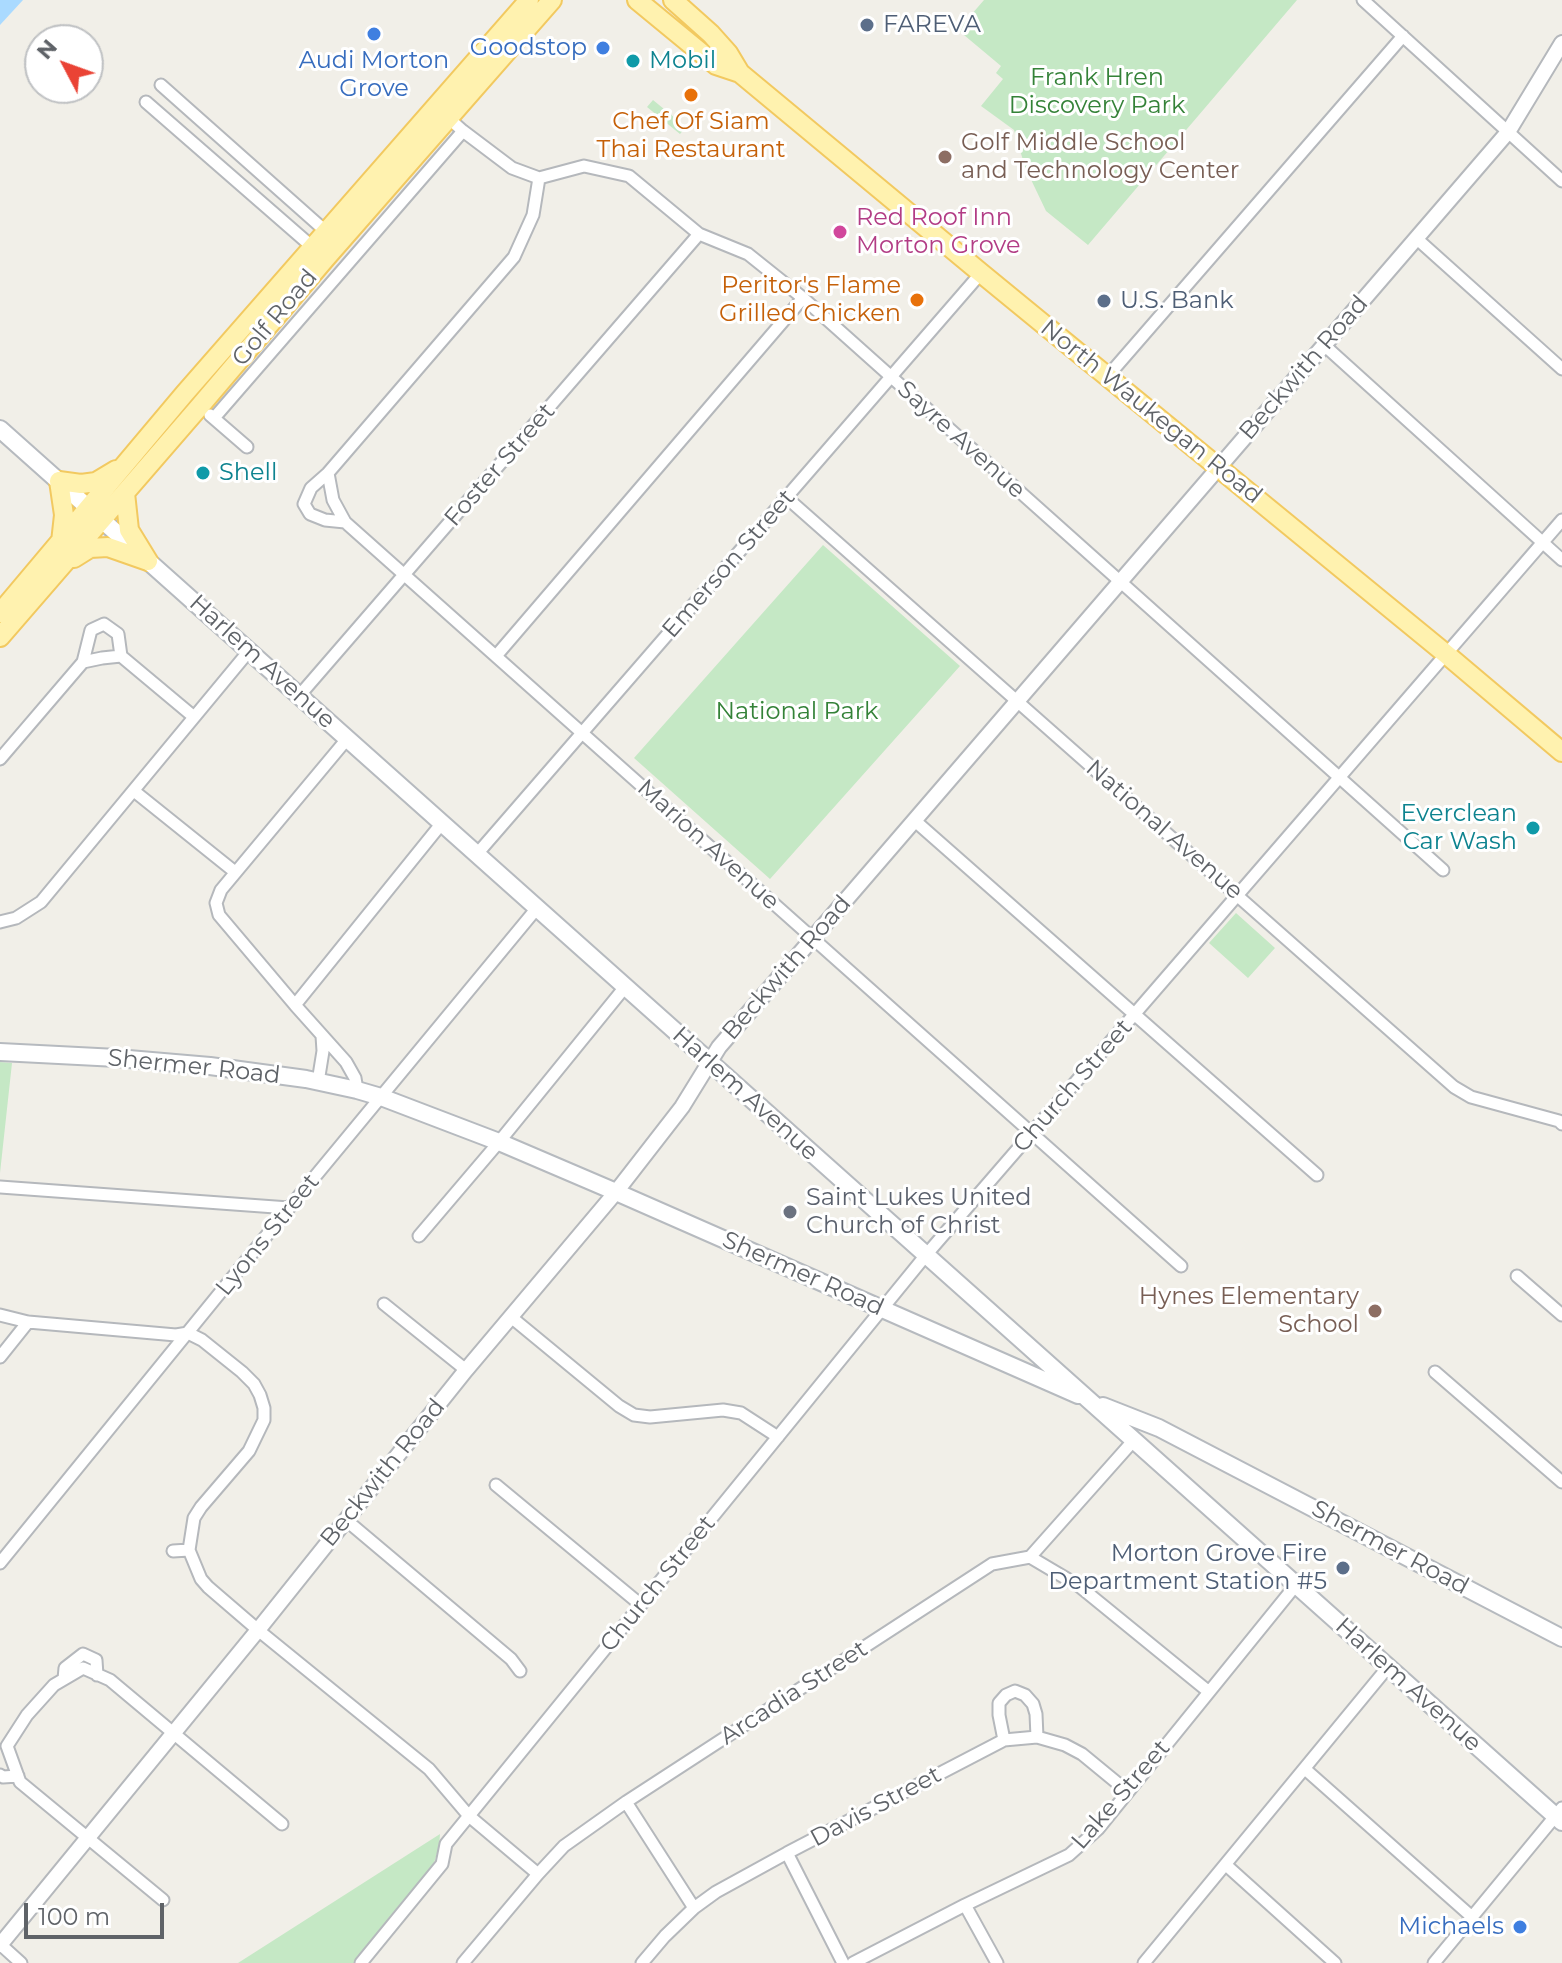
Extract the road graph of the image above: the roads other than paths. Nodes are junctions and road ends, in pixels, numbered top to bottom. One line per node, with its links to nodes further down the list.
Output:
1 (529, 0): 11 (main road, Golf Road)
2 (552, 0): 11 (main road, Golf Road)
3 (637, 0): 8 (main road, North Waukegan Road)
4 (673, 0): 8 (main road, North Waukegan Road)
5 (1363, 0): 6 (street)
6 (1403, 36): 13 (street); 25 (street)
7 (1562, 43): 13 (street, Beckwith Road)
8 (740, 73): 20 (main road, North Waukegan Road)
9 (161, 85): 17 (street)
10 (146, 102): 19 (street)
11 (442, 112): 12 (street); 17 (main road, Golf Road)
12 (463, 131): 14 (street); 26 (street)
13 (1508, 132): 15 (street); 18 (street, Beckwith Road)
14 (539, 178): 16 (street, Sayre Avenue); 31 (street)
15 (1562, 181)
16 (699, 234): 21 (street, Sayre Avenue); 43 (street, Foster Street)
17 (333, 237): 19 (main road, Golf Road)
18 (1416, 238): 22 (street, Beckwith Road); 23 (street)
19 (319, 253): 26 (main road, Golf Road); 29 (main road, Golf Road)
20 (981, 273): 24 (street, Emerson Street); 25 (main road, North Waukegan Road)
21 (803, 298): 24 (street, Sayre Avenue); 49 (street)
22 (1324, 345): 30 (street, Beckwith Road); 39 (street)
23 (1562, 369)
24 (891, 376): 34 (street, Emerson Street); 44 (street, Sayre Avenue)
25 (1107, 377): 30 (main road, North Waukegan Road)
26 (207, 412): 28 (street); 33 (main road, Golf Road)
27 (0, 429): 32 (main road, Harlem Avenue)
28 (247, 447)
29 (127, 463): 32 (main road); 35 (main road, Golf Road)
30 (1219, 467): 44 (street, Beckwith Road); 47 (main road, North Waukegan Road)
31 (328, 473): 37 (street, Marion Avenue); 37 (street)
32 (59, 481): 35 (main road, Harlem Avenue); 38 (main road)
33 (125, 493): 35 (main road, Golf Road); 41 (main road)
34 (787, 498): 52 (street, National Avenue); 54 (street, Emerson Street)
35 (95, 514): 38 (main road, Golf Road); 41 (main road, Harlem Avenue); 42 (main road, Golf Road)
36 (1562, 520): 39 (street, Church Street)
37 (345, 522): 43 (street, Marion Avenue)
38 (61, 542): 45 (main road, Golf Road)
39 (1542, 543): 40 (street); 47 (street, Church Street)
40 (1562, 560)
41 (148, 561): 42 (main road); 46 (main road, Harlem Avenue)
42 (62, 566): 45 (main road, Golf Road)
43 (405, 575): 49 (street, Marion Avenue); 51 (street, Foster Street)
44 (1120, 582): 52 (street, Beckwith Road); 58 (street, Sayre Avenue)
45 (2, 624)
46 (249, 651): 51 (main road, Harlem Avenue); 53 (street)
47 (1446, 654): 56 (main road, North Waukegan Road); 58 (street, Church Street)
48 (121, 656): 50 (street); 50 (street); 53 (street)
49 (496, 656): 54 (street, Marion Avenue)
50 (83, 662): 57 (street)
51 (299, 696): 55 (main road, Harlem Avenue)
52 (1017, 701): 60 (street, Beckwith Road); 65 (street, National Avenue)
53 (194, 717): 59 (street)
54 (582, 733): 62 (street, Emerson Street); 68 (street, Marion Avenue)
55 (347, 739): 61 (main road, Harlem Avenue); 64 (street)
56 (1562, 752)
57 (0, 759)
58 (1339, 777): 63 (street, Sayre Avenue); 65 (street, Church Street)
59 (134, 791): 64 (street); 67 (street)
60 (914, 820): 68 (street, Beckwith Road); 71 (street)
61 (442, 823): 62 (main road, Harlem Avenue); 70 (street)
62 (477, 854): 66 (main road, Harlem Avenue)
63 (1443, 870)
64 (235, 872): 70 (street)
65 (1237, 896): 71 (street, Church Street); 78 (street, National Avenue)
66 (537, 908): 69 (main road, Harlem Avenue); 77 (street, Lyons Street)
67 (0, 922)
68 (813, 938): 74 (street, Beckwith Road); 79 (street, Marion Avenue)
69 (625, 987): 74 (main road, Harlem Avenue); 80 (street)
70 (295, 1005): 72 (street)
71 (1135, 1014): 79 (street, Church Street); 81 (street)
72 (322, 1036): 75 (street); 76 (street)
73 (0, 1052): 75 (main road, Shermer Road)
74 (709, 1062): 83 (street, Beckwith Road); 86 (main road, Harlem Avenue)
75 (318, 1082): 76 (main road, Shermer Road)
76 (357, 1090): 77 (main road, Shermer Road)
77 (381, 1097): 80 (main road, Shermer Road); 84 (street, Lyons Street)
78 (1562, 1124)
79 (1032, 1133): 86 (street, Church Street); 87 (street, Marion Avenue)
80 (499, 1142): 83 (main road, Shermer Road); 85 (street)
81 (1317, 1175)
82 (0, 1187): 84 (street)
83 (616, 1192): 90 (main road, Shermer Road); 93 (street, Beckwith Road)
84 (289, 1208): 95 (street, Lyons Street)
85 (419, 1236)
86 (926, 1255): 90 (street, Church Street); 99 (main road, Harlem Avenue)
87 (1181, 1266)
88 (1517, 1276): 92 (street)
89 (384, 1304): 97 (street)
90 (883, 1309): 99 (main road, Shermer Road); 100 (street, Church Street)
91 (0, 1315): 94 (street)
92 (1562, 1315)
93 (511, 1317): 97 (street, Beckwith Road); 100 (street)
94 (28, 1322): 95 (street); 96 (street)
95 (188, 1333): 105 (street); 108 (street, Lyons Street)
96 (0, 1357)
97 (466, 1370): 104 (street, Beckwith Road)
98 (1435, 1372): 102 (street)
99 (1092, 1401): 101 (main road, Harlem Avenue); 112 (main road, Shermer Road)
100 (778, 1437): 110 (street, Church Street)
101 (1134, 1440): 107 (street); 109 (main road, Harlem Avenue)
102 (1562, 1482)
103 (496, 1485): 110 (street)
104 (346, 1520): 111 (street, Beckwith Road); 114 (street)
105 (189, 1550): 106 (street); 111 (street)
106 (173, 1551)
107 (1030, 1557): 115 (street); 124 (street, Arcadia Street)
108 (0, 1563)
109 (1295, 1586): 113 (main road, Harlem Avenue); 115 (street, Lake Street)
110 (641, 1605): 126 (street, Church Street)
111 (258, 1630): 116 (street, Beckwith Road); 126 (street)
112 (1562, 1638)
113 (1388, 1667): 120 (street); 125 (main road, Harlem Avenue)
114 (520, 1671)
115 (1209, 1692): 123 (street, Lake Street)
116 (173, 1733): 119 (street); 127 (street); 128 (street, Beckwith Road)
117 (1037, 1737): 118 (street, Davis Street); 118 (street); 123 (street, Davis Street)
118 (1004, 1740): 129 (street, Davis Street)
119 (4, 1753): 122 (street)
120 (1305, 1769): 130 (street); 135 (street)
121 (0, 1775): 122 (street)
122 (18, 1776): 128 (street)
123 (1127, 1791): 133 (street, Lake Street)
124 (626, 1802): 131 (street, Arcadia Street); 134 (street)
125 (1560, 1815): 135 (street)
126 (469, 1816): 131 (street); 139 (street, Church Street)
127 (282, 1824)
128 (88, 1838): 132 (street); 136 (street, Beckwith Road)
129 (787, 1853): 134 (street, Davis Street); 142 (street)
130 (1226, 1865): 137 (street); 145 (street)
131 (538, 1874): 140 (street, Arcadia Street)
132 (163, 1900)
133 (965, 1905): 143 (street, Lake Street); 144 (street)
134 (694, 1908): 141 (street, Davis Street)
135 (1472, 1917): 146 (street)
136 (0, 1945): 138 (street)
137 (1146, 1962)
138 (21, 1963)
139 (361, 1963)
140 (463, 1963)
141 (642, 1963)
142 (843, 1963)
143 (853, 1963)
144 (997, 1963)
145 (1335, 1963)
146 (1434, 1963)

